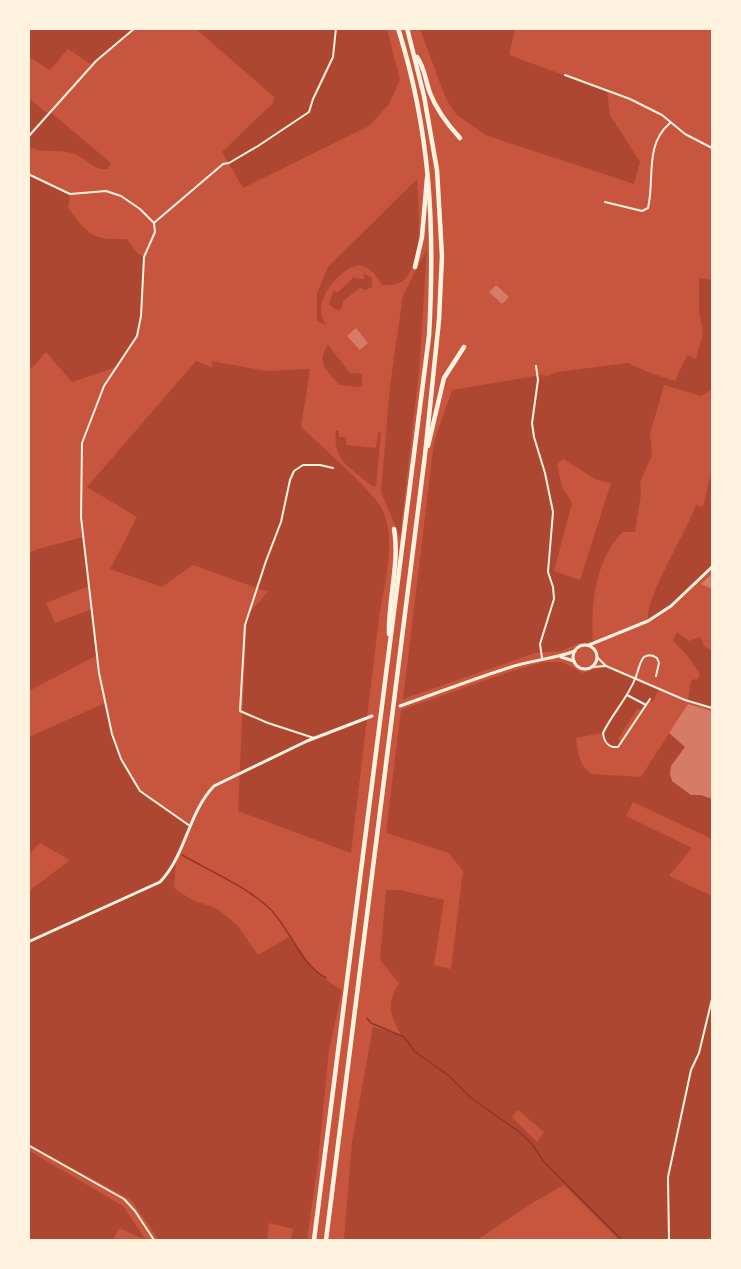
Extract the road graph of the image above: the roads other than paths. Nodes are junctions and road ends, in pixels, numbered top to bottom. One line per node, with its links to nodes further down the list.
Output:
1 (135, 28): 8 (street)
2 (336, 28): 14 (street)
3 (398, 28): 11 (highway)
4 (407, 28): 5 (highway)
5 (415, 54): 9 (highway); 18 (highway)
6 (565, 75): 7 (street)
7 (670, 123): 10 (street); 13 (street)
8 (28, 136)
9 (460, 138)
10 (712, 148)
11 (428, 163): 15 (highway); 24 (highway)
12 (28, 174): 14 (street)
13 (605, 202)
14 (154, 223): 42 (street)
15 (415, 267)
16 (464, 347): 18 (highway)
17 (536, 366): 28 (street)
18 (425, 454): 48 (highway)
19 (333, 468): 41 (street)
20 (394, 529): 24 (highway)
21 (712, 567): 22 (street)
22 (601, 642): 23 (street); 26 (street)
23 (589, 645): 25 (street); 26 (street)
24 (389, 650): 47 (highway)
25 (574, 651): 27 (street); 30 (street)
26 (597, 652): 29 (street)
27 (559, 657): 28 (street); 30 (street)
28 (542, 658): 38 (street)
29 (598, 658): 31 (street); 32 (street)
30 (574, 661): 32 (street)
31 (606, 666): 32 (street); 34 (street)
32 (592, 667)
33 (656, 676): 34 (street)
34 (636, 678): 35 (street); 39 (street)
35 (627, 695): 37 (street); 37 (street)
36 (650, 699): 37 (street)
37 (646, 705)
38 (399, 706)
39 (712, 708)
40 (372, 716): 41 (street)
41 (314, 738): 42 (street)
42 (190, 826): 43 (street)
43 (28, 942)
44 (712, 999): 49 (street)
45 (28, 1145): 46 (street)
46 (154, 1240)
47 (314, 1240)
48 (326, 1240)
49 (669, 1240)

